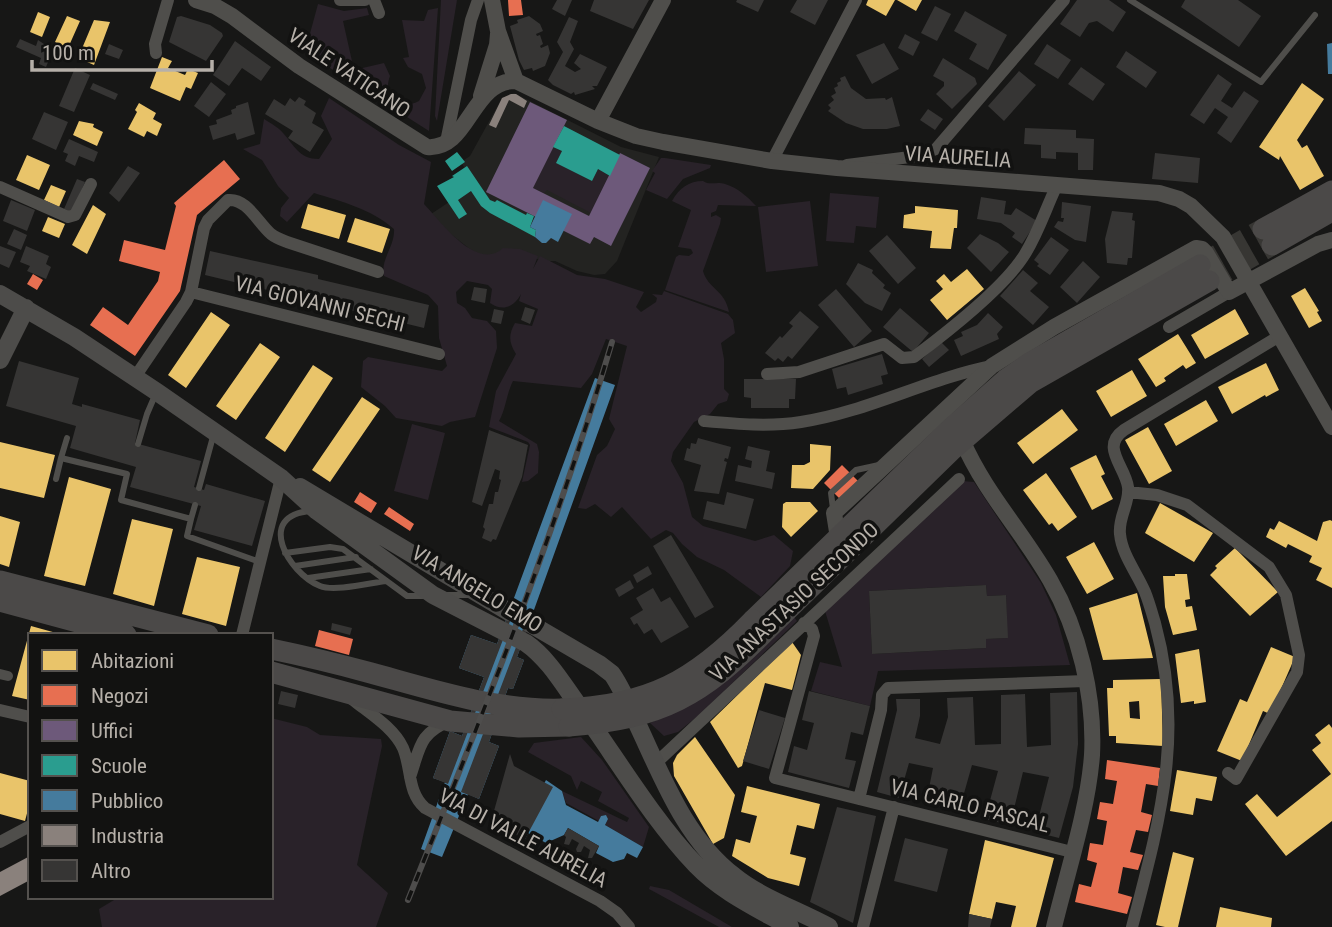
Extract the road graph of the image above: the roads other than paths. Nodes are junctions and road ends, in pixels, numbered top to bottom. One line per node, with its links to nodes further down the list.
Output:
1 (168, 0): 15 (street)
2 (196, 0): 19 (street, VIALE VATICANO)
3 (340, 0): 4 (street)
4 (365, 0)
5 (374, 0): 12 (street)
6 (478, 0): 19 (street)
7 (492, 0): 14 (street)
8 (663, 0): 18 (street)
9 (856, 0): 20 (street)
10 (1064, 0): 21 (street)
11 (1130, 0): 13 (lane)
12 (379, 13)
13 (1315, 15)
14 (498, 32): 16 (street); 17 (street)
15 (156, 53)
16 (509, 81): 17 (street); 18 (street, VIA AURELIA)
17 (479, 102): 19 (street)
18 (598, 121): 20 (street, VIA AURELIA)
19 (446, 142)
20 (772, 160): 21 (street, VIA AURELIA)
21 (837, 168): 23 (street, VIA AURELIA)
22 (91, 184): 24 (street)
23 (1057, 185): 29 (street, VIA AURELIA); 39 (street)
24 (0, 187)
25 (1332, 191): 26 (main road)
26 (1332, 211)
27 (1332, 240): 29 (street)
28 (378, 272): 30 (street)
29 (1249, 280): 31 (street); 35 (street, VIA AURELIA)
30 (191, 292): 36 (street, VIA GIOVANNI SECHI); 40 (street)
31 (1229, 292): 34 (street); 38 (street)
32 (0, 294): 33 (main road, VIA ANGELO EMO)
33 (26, 308): 37 (main road); 40 (main road, VIA ANGELO EMO)
34 (1169, 327)
35 (1281, 335): 43 (street, VIA AURELIA); 58 (street)
36 (439, 354)
37 (0, 360)
38 (992, 366): 42 (street); 50 (street)
39 (767, 374)
40 (135, 377): 41 (main road, VIA ANGELO EMO)
41 (157, 392): 44 (main road, VIA ANGELO EMO); 47 (lane)
42 (704, 421)
43 (1332, 427)
44 (214, 431): 54 (main road, VIA ANGELO EMO); 57 (lane)
45 (67, 438): 48 (lane)
46 (962, 440): 49 (main road, VIA ANASTASIO SECONDO); 50 (main road, VIA ANASTASIO SECONDO); 52 (street)
47 (138, 444)
48 (61, 458): 53 (lane); 55 (lane)
49 (944, 458): 52 (street); 75 (main road, VIA ANASTASIO SECONDO)
50 (897, 463): 62 (main road, VIA ANASTASIO SECONDO); 62 (street)
51 (130, 466): 53 (lane)
52 (975, 470): 81 (street)
53 (127, 474): 61 (lane)
54 (281, 478): 60 (main road, VIA ANGELO EMO); 65 (street); 71 (main road, VIA ANGELO EMO)
55 (56, 479)
56 (959, 479): 74 (street)
57 (199, 488)
58 (1128, 492): 88 (street); 100 (street)
59 (195, 505): 61 (lane)
60 (317, 510): 63 (lane); 72 (main road, VIA ANGELO EMO)
61 (191, 519): 65 (lane)
62 (838, 538): 75 (main road, VIA ANASTASIO SECONDO)
63 (285, 553): 64 (lane); 66 (lane)
64 (356, 557): 66 (lane); 67 (lane)
65 (261, 562): 78 (street)
66 (295, 566): 68 (lane)
67 (371, 569): 68 (lane); 70 (lane)
68 (308, 578): 70 (lane)
69 (0, 581): 77 (main road)
70 (386, 581): 72 (lane)
71 (481, 594): 72 (lane); 87 (main road, VIA ANGELO EMO)
72 (433, 595): 96 (main road, VIA ANGELO EMO)
73 (0, 601): 76 (main road)
74 (804, 623): 87 (street); 90 (street, VIA CARLO PASCAL)
75 (760, 625): 85 (main road, VIA ANASTASIO SECONDO, bridge)
76 (119, 633)
77 (200, 633)
78 (243, 633)
79 (273, 649): 85 (main road, VIA ANASTASIO SECONDO)
80 (273, 673): 82 (main road, VIA ANASTASIO SECONDO)
81 (1085, 681): 90 (street); 94 (street)
82 (343, 692): 86 (main road, VIA ANASTASIO SECONDO); 89 (street, VIA DI VALLE AURELIA)
83 (0, 710): 84 (street)
84 (28, 717)
85 (565, 718): 86 (main road, VIA ANASTASIO SECONDO)
86 (450, 721): 89 (street)
87 (656, 762): 97 (main road, VIA ANGELO EMO)
88 (1228, 773)
89 (410, 777): 95 (street, VIA DI VALLE AURELIA)
90 (859, 799): 91 (street, VIA CARLO PASCAL)
91 (894, 807): 94 (street, VIA CARLO PASCAL); 98 (street)
92 (28, 827): 93 (street)
93 (0, 842)
94 (1072, 852): 99 (street)
95 (629, 927)
96 (790, 927)
97 (829, 927)
98 (863, 927)
99 (1054, 927)
100 (1132, 927)

